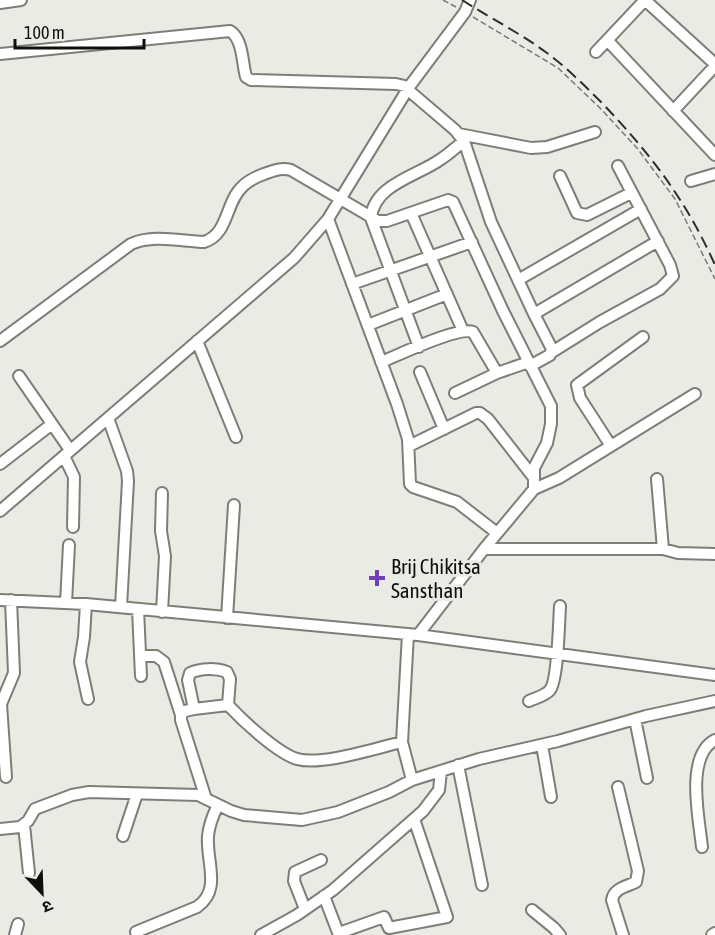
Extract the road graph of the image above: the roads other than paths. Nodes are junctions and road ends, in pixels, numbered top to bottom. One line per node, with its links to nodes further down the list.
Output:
1 (21, 0): 4 (street)
2 (471, 0): 9 (street)
3 (645, 0): 5 (street); 8 (street)
4 (0, 3)
5 (608, 41): 6 (street); 10 (street)
6 (596, 52)
7 (0, 54): 9 (street)
8 (715, 65): 10 (street)
9 (408, 88): 12 (street); 19 (street)
10 (673, 111): 13 (street)
11 (595, 132): 12 (street)
12 (461, 138): 22 (street); 28 (street)
13 (715, 155)
14 (618, 166): 18 (street)
15 (715, 174): 17 (street)
16 (560, 176): 18 (street)
17 (691, 182)
18 (632, 193): 20 (street)
19 (340, 200): 22 (street); 23 (street); 36 (street)
20 (641, 208): 24 (street); 28 (street)
21 (411, 213): 22 (street); 25 (street); 26 (street)
22 (371, 218): 27 (street)
23 (328, 219): 29 (street); 37 (street)
24 (658, 241): 32 (street); 39 (street)
25 (472, 242): 26 (street); 41 (street)
26 (430, 256): 27 (street); 30 (street)
27 (390, 271): 29 (street); 31 (street)
28 (518, 280): 32 (street)
29 (352, 284): 33 (street)
30 (447, 294): 31 (street); 34 (street)
31 (405, 311): 33 (street); 38 (street)
32 (534, 314): 39 (street)
33 (368, 325): 40 (street)
34 (463, 331): 38 (street); 43 (street)
35 (643, 337): 52 (street)
36 (0, 341)
37 (197, 341): 47 (street); 50 (street)
38 (419, 347): 40 (street)
39 (552, 352): 41 (street)
40 (381, 362): 51 (street)
41 (530, 364): 43 (street); 56 (street)
42 (420, 372): 49 (street)
43 (497, 373): 45 (street)
44 (19, 376): 48 (street)
45 (455, 393)
46 (695, 394): 52 (street)
47 (108, 418): 53 (street); 70 (street)
48 (52, 424): 53 (street); 54 (street)
49 (444, 429): 51 (street); 56 (street)
50 (236, 438)
51 (409, 446): 61 (street)
52 (611, 446): 56 (street)
53 (67, 453): 59 (street); 60 (street)
54 (0, 464)
55 (657, 479): 64 (street)
56 (534, 484): 61 (street)
57 (162, 493): 72 (street)
58 (234, 505): 73 (street)
59 (0, 511)
60 (73, 527)
61 (497, 533): 63 (street)
62 (69, 545): 67 (street)
63 (484, 549): 64 (street); 74 (street)
64 (663, 549): 65 (street)
65 (715, 554)
66 (6, 600): 67 (street); 82 (street)
67 (66, 603): 68 (street)
68 (86, 604): 70 (street); 79 (street)
69 (560, 606): 75 (street)
70 (121, 608): 71 (street)
71 (138, 609): 72 (street); 76 (street)
72 (162, 612): 73 (street)
73 (227, 618): 74 (street)
74 (413, 634): 75 (street); 88 (street)
75 (557, 653): 77 (street); 80 (street)
76 (140, 656): 78 (street); 85 (street)
77 (715, 675)
78 (141, 676)
79 (87, 699)
80 (528, 701)
81 (715, 701): 86 (street)
82 (1, 704): 92 (street)
83 (228, 705): 84 (street); 84 (street); 88 (street)
84 (194, 709): 85 (street)
85 (181, 715): 98 (street)
86 (635, 719): 89 (street); 93 (street)
87 (715, 740): 104 (street)
88 (402, 742): 94 (street)
89 (542, 744): 90 (street); 97 (street)
90 (458, 765): 91 (street); 107 (street)
91 (441, 771): 94 (street); 100 (street)
92 (6, 777)
93 (647, 778)
94 (412, 780): 99 (street)
95 (618, 787): 115 (street)
96 (137, 794): 98 (street); 101 (street); 103 (street)
97 (551, 797)
98 (206, 799): 99 (street)
99 (218, 805): 111 (street)
100 (414, 819): 108 (street); 112 (street)
101 (24, 825): 102 (street); 106 (street)
102 (0, 829)
103 (123, 836)
104 (702, 847)
105 (321, 860): 109 (street)
106 (29, 873)
107 (482, 885)
108 (324, 896): 109 (street); 112 (street)
109 (305, 909): 113 (street)
110 (532, 910): 114 (street)
111 (136, 932)
112 (339, 934)
113 (261, 935)
114 (560, 935)
115 (623, 935)

